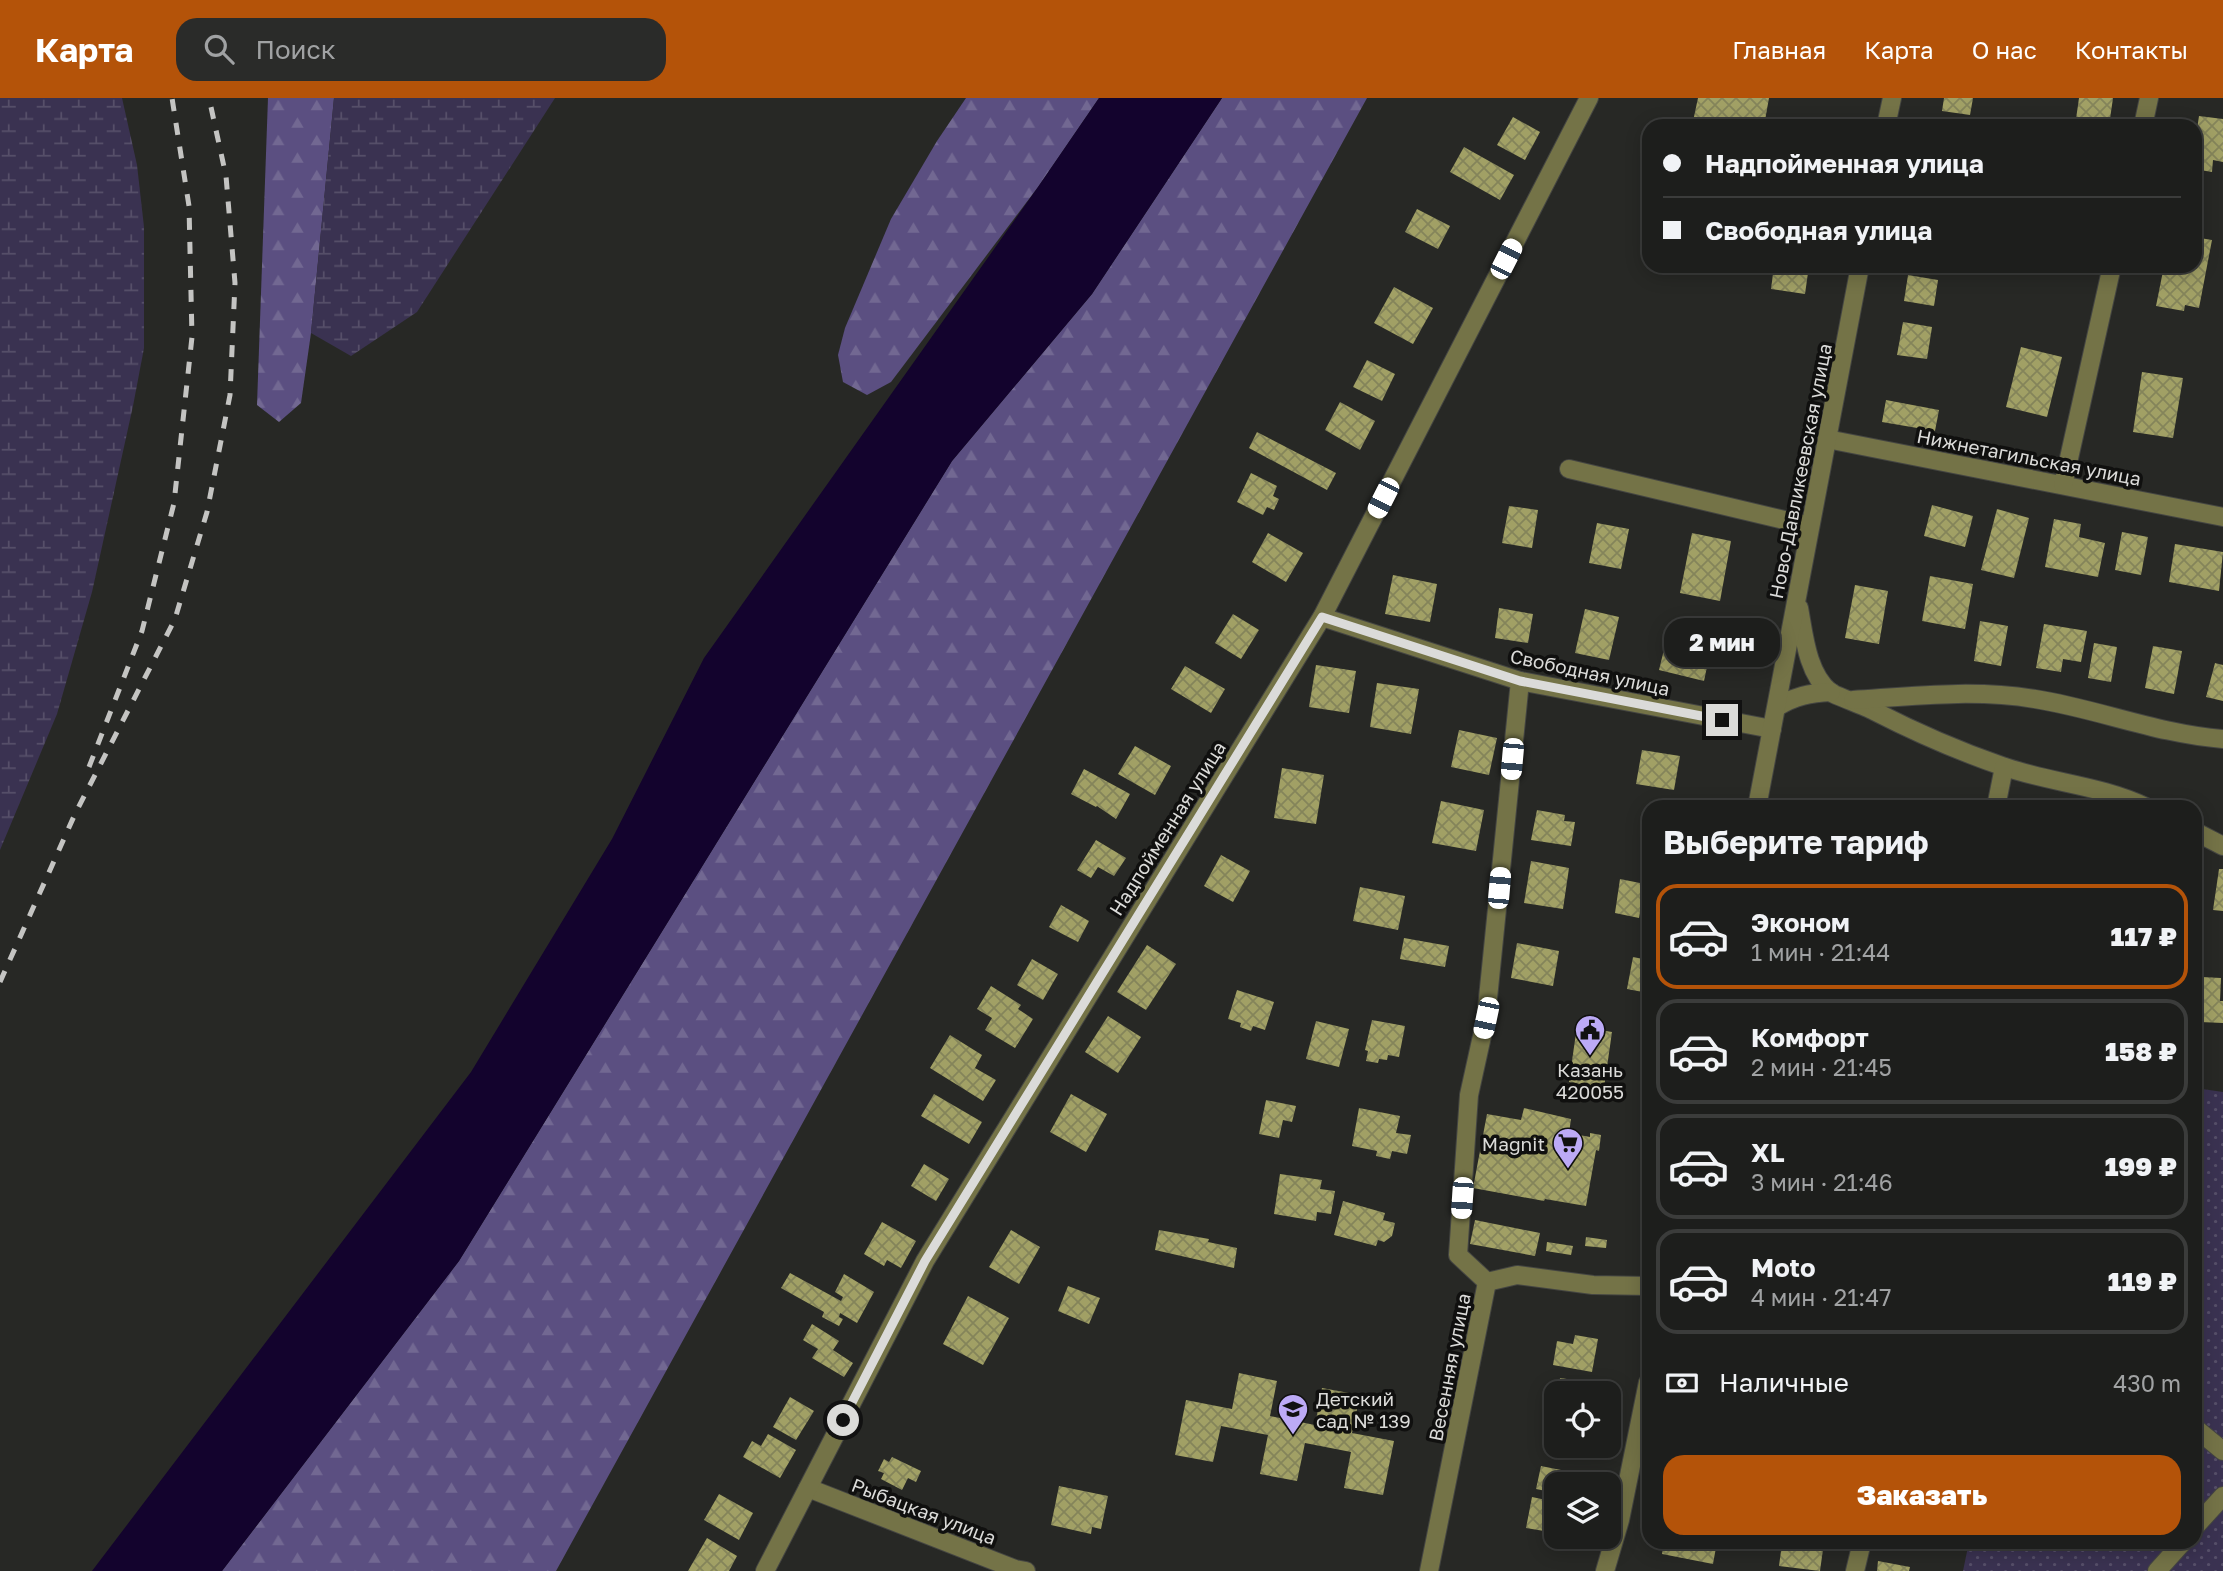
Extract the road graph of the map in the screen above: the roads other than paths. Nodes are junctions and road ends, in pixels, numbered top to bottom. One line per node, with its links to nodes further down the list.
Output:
1 (1589, 98): 14 (street, Надпойменная улица)
2 (1892, 98): 4 (street)
3 (2149, 98): 5 (street)
4 (1888, 119)
5 (2144, 119)
6 (1859, 273): 8 (street, Ново-Давликеевская улица)
7 (2110, 273): 10 (street)
8 (1827, 439): 10 (street, Нижнетагильская улица); 12 (street, Ново-Давликеевская улица)
9 (1569, 469): 12 (street)
10 (2063, 485): 11 (street, Нижнетагильская улица)
11 (2223, 517)
12 (1810, 526): 13 (street, Ново-Давликеевская улица)
13 (1797, 597): 16 (street); 18 (street, Ново-Давликеевская улица)
14 (1322, 617): 15 (street, Свободная улица); 32 (street, Надпойменная улица)
15 (1520, 681): 19 (street, Свободная улица); 27 (street, Весенняя улица)
16 (1831, 692): 17 (street); 18 (street)
17 (1853, 700): 20 (street); 21 (street)
18 (1777, 706): 19 (street, Ново-Давликеевская улица)
19 (1772, 729): 22 (street, Ново-Давликеевская улица)
20 (2223, 739)
21 (2004, 767): 23 (street); 24 (street)
22 (1758, 800)
23 (1997, 800)
24 (2127, 800)
25 (2202, 835): 26 (street)
26 (2223, 846)
27 (1487, 1282): 28 (street); 39 (street, Весенняя улица)
28 (1642, 1286)
29 (1642, 1412): 40 (street)
30 (2202, 1434): 31 (street)
31 (2223, 1451)
32 (808, 1488): 37 (street, Надпойменная улица); 38 (street, Рыбацкая улица)
33 (2223, 1496): 34 (street)
34 (2202, 1519)
35 (1860, 1549): 41 (street)
36 (2177, 1549): 42 (street)
37 (765, 1571)
38 (1026, 1571)
39 (1429, 1571)
40 (1605, 1571)
41 (1855, 1571)
42 (2157, 1571)

